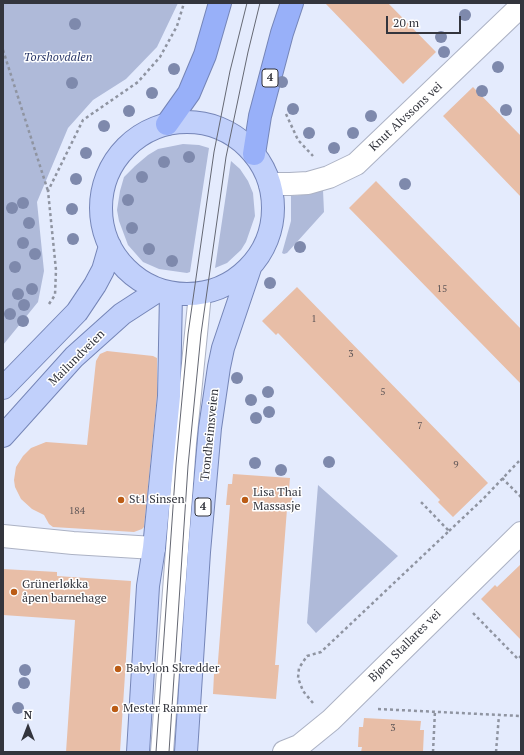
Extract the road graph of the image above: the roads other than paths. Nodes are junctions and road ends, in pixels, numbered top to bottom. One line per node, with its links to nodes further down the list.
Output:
1 (220, 3): 4 (highway)
2 (292, 3): 5 (highway, 4)
3 (521, 6): 6 (street, Knut Alvssons vei)
4 (167, 124): 5 (main road); 7 (main road)
5 (254, 154): 6 (main road)
6 (270, 184): 8 (main road)
7 (110, 246): 9 (main road); 11 (main road)
8 (250, 268): 10 (main road); 20 (main road, Trondheimsveien / 4)
9 (165, 292): 10 (main road); 12 (main road, Trondheimsveien); 13 (main road, Mailundveien)
10 (200, 294): 14 (street)
11 (3, 388)
12 (169, 396): 14 (street, Trondheimsveien); 17 (main road, Trondheimsveien)
13 (3, 436)
14 (185, 444): 19 (street)
15 (521, 533): 21 (street, Bjørn Stallares vei)
16 (3, 536): 17 (street)
17 (154, 548): 18 (main road, Trondheimsveien)
18 (138, 752)
19 (162, 752)
20 (186, 752)
21 (284, 752)

